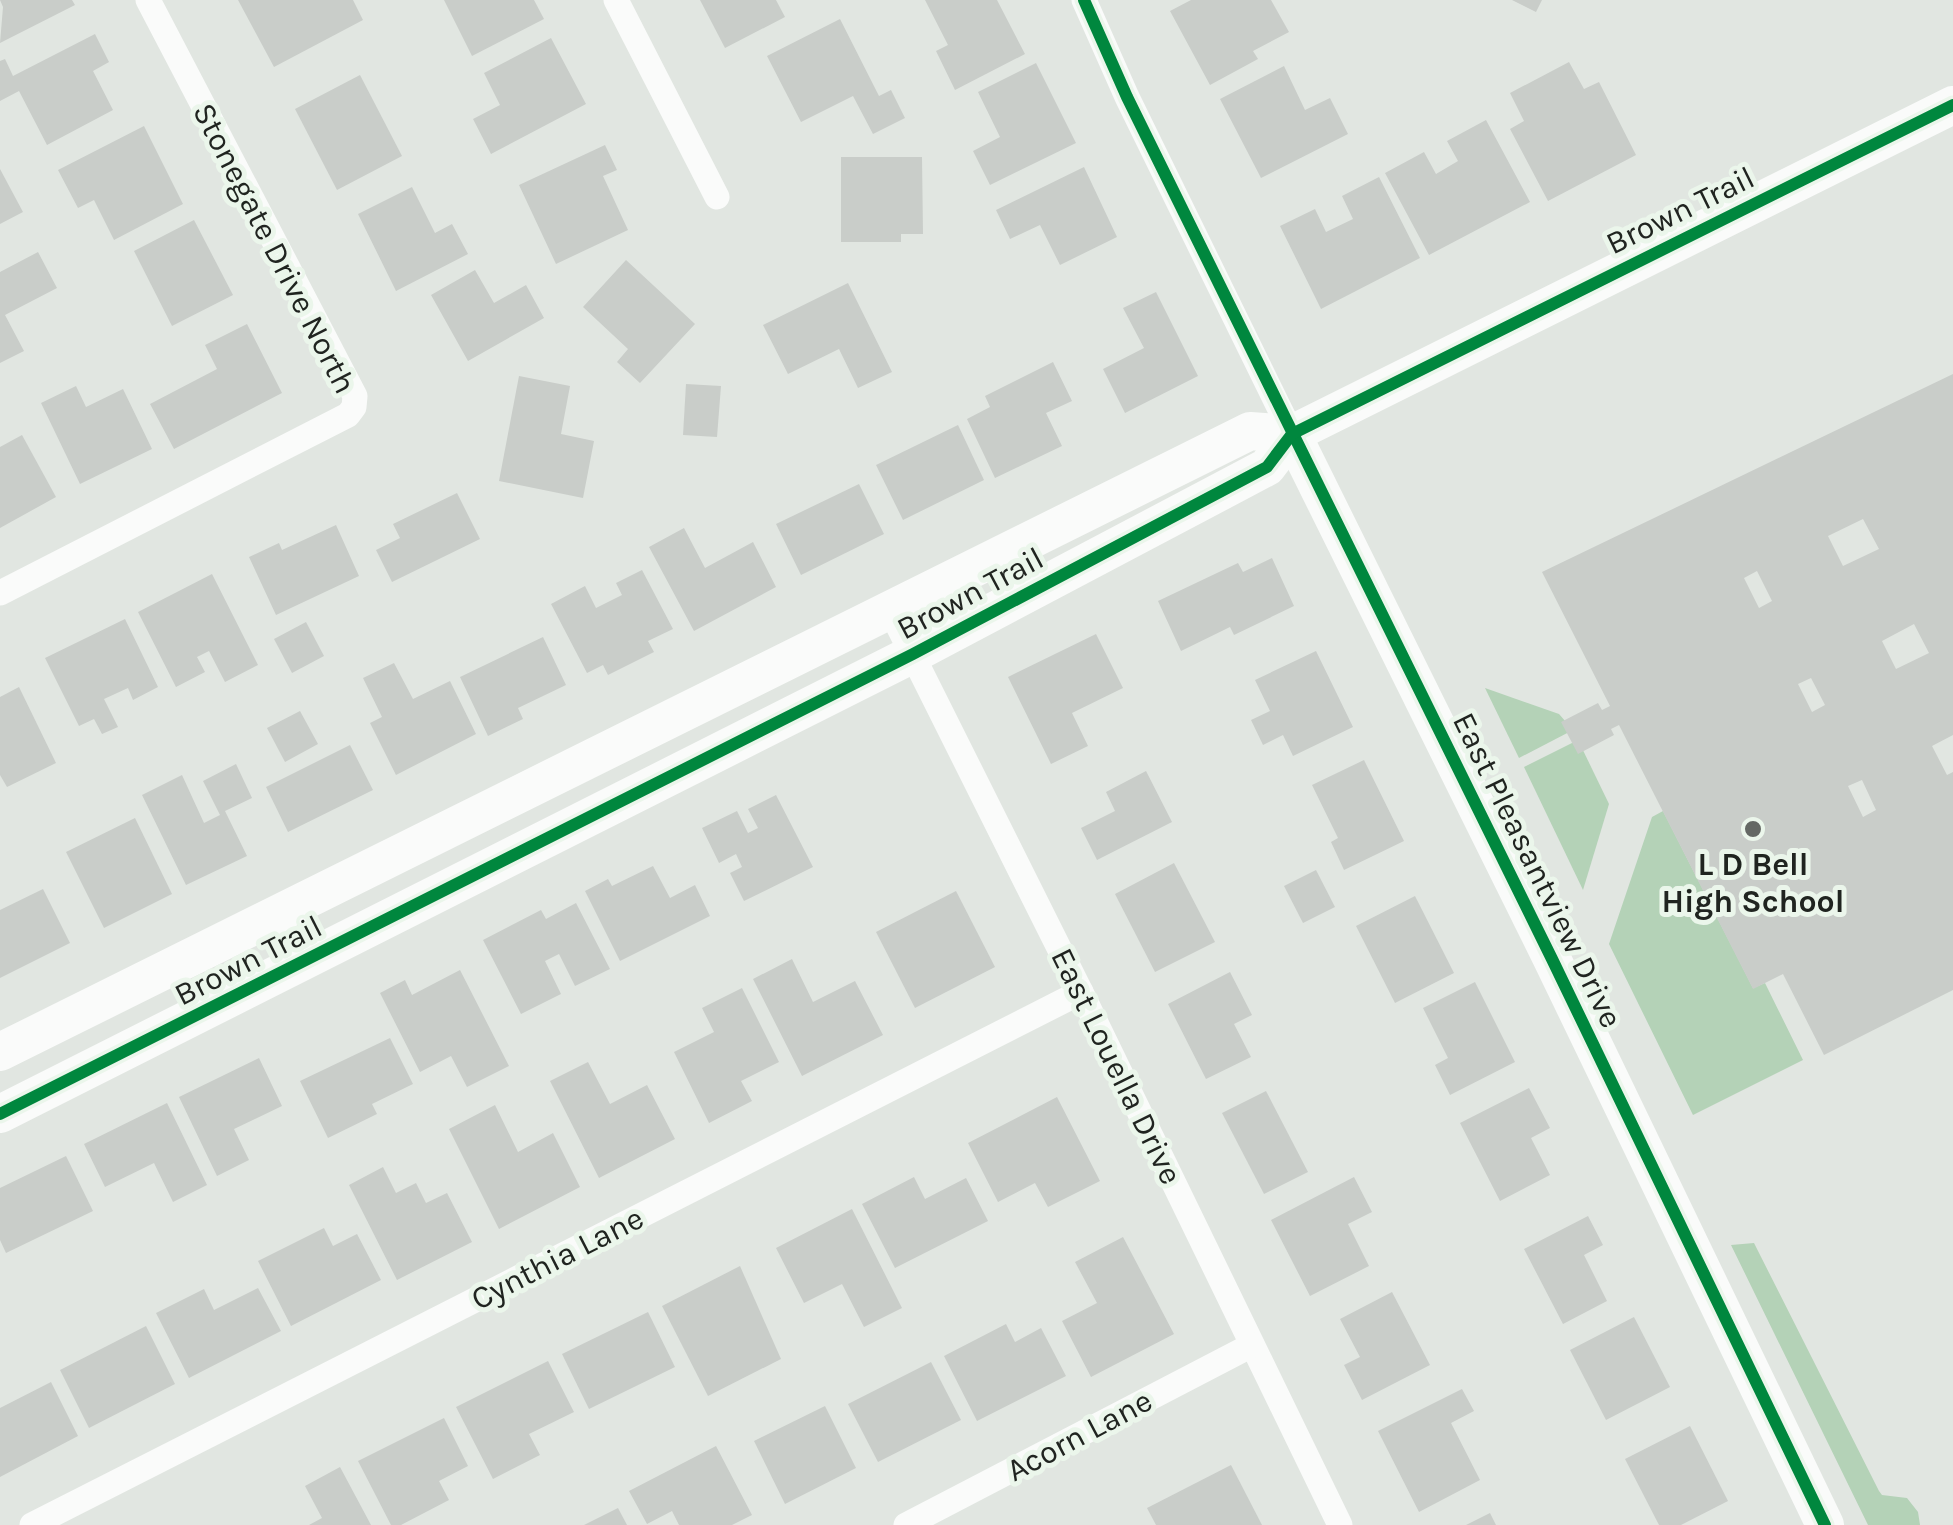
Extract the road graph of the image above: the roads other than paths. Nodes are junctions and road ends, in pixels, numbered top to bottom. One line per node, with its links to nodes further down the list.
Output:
1 (148, 0): 7 (street, Stonegate Drive North)
2 (616, 0): 5 (street)
3 (1084, 0): 6 (street, East Pleasantview Drive)
4 (1953, 105): 6 (street, Brown Trail)
5 (717, 197)
6 (1292, 434): 8 (street, Brown Trail); 9 (street, Brown Trail); 19 (street, East Pleasantview Drive)
7 (0, 593)
8 (890, 610): 9 (street, East Louella Drive); 11 (street, Brown Trail)
9 (913, 654): 10 (street, East Louella Drive); 12 (street, Brown Trail)
10 (1082, 992): 15 (street, East Louella Drive); 16 (street, Cynthia Lane)
11 (117, 994): 12 (street); 13 (street, Brown Trail)
12 (143, 1044): 14 (street, Brown Trail)
13 (0, 1052)
14 (0, 1114)
15 (1252, 1344): 17 (street, Acorn Lane); 18 (street, East Louella Drive)
16 (32, 1525)
17 (906, 1525)
18 (1340, 1525)
19 (1825, 1525)

